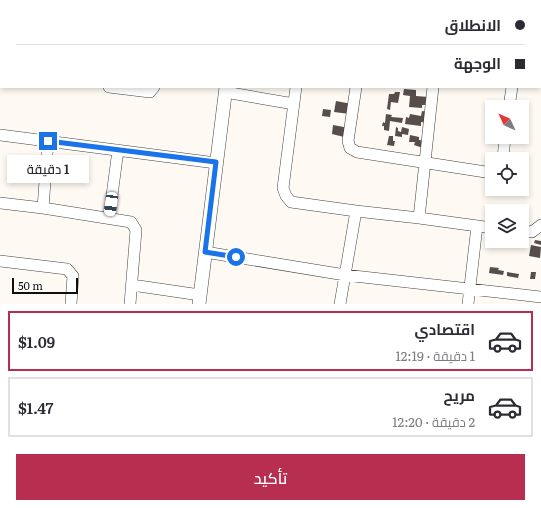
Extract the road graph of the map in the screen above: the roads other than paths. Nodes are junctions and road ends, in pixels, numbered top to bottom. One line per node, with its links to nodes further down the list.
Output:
1 (117, 88): 2 (street)
2 (153, 88)
3 (296, 88): 9 (street)
4 (356, 88): 14 (street)
5 (433, 88): 14 (street)
6 (512, 88): 8 (street)
7 (225, 89): 9 (street); 13 (street)
8 (510, 100)
9 (294, 104): 18 (street)
10 (0, 135): 11 (street)
11 (48, 141): 12 (street); 17 (street)
12 (118, 150): 13 (street); 19 (street)
13 (216, 162): 25 (street)
14 (425, 163): 15 (street); 20 (street)
15 (485, 172)
16 (0, 203): 17 (street)
17 (43, 208): 19 (street)
18 (356, 211): 20 (street); 27 (street)
19 (109, 218): 28 (street)
20 (419, 218): 22 (street)
21 (541, 225): 24 (street)
22 (477, 226): 23 (street); 29 (street)
23 (485, 227)
24 (529, 232)
25 (205, 252): 27 (street); 31 (street)
26 (0, 261): 32 (street)
27 (345, 275): 29 (street); 34 (street)
28 (132, 285): 31 (street); 33 (street)
29 (470, 289): 30 (street); 35 (street)
30 (541, 298)
31 (199, 300)
32 (71, 304)
33 (130, 304)
34 (340, 304)
35 (468, 304)

